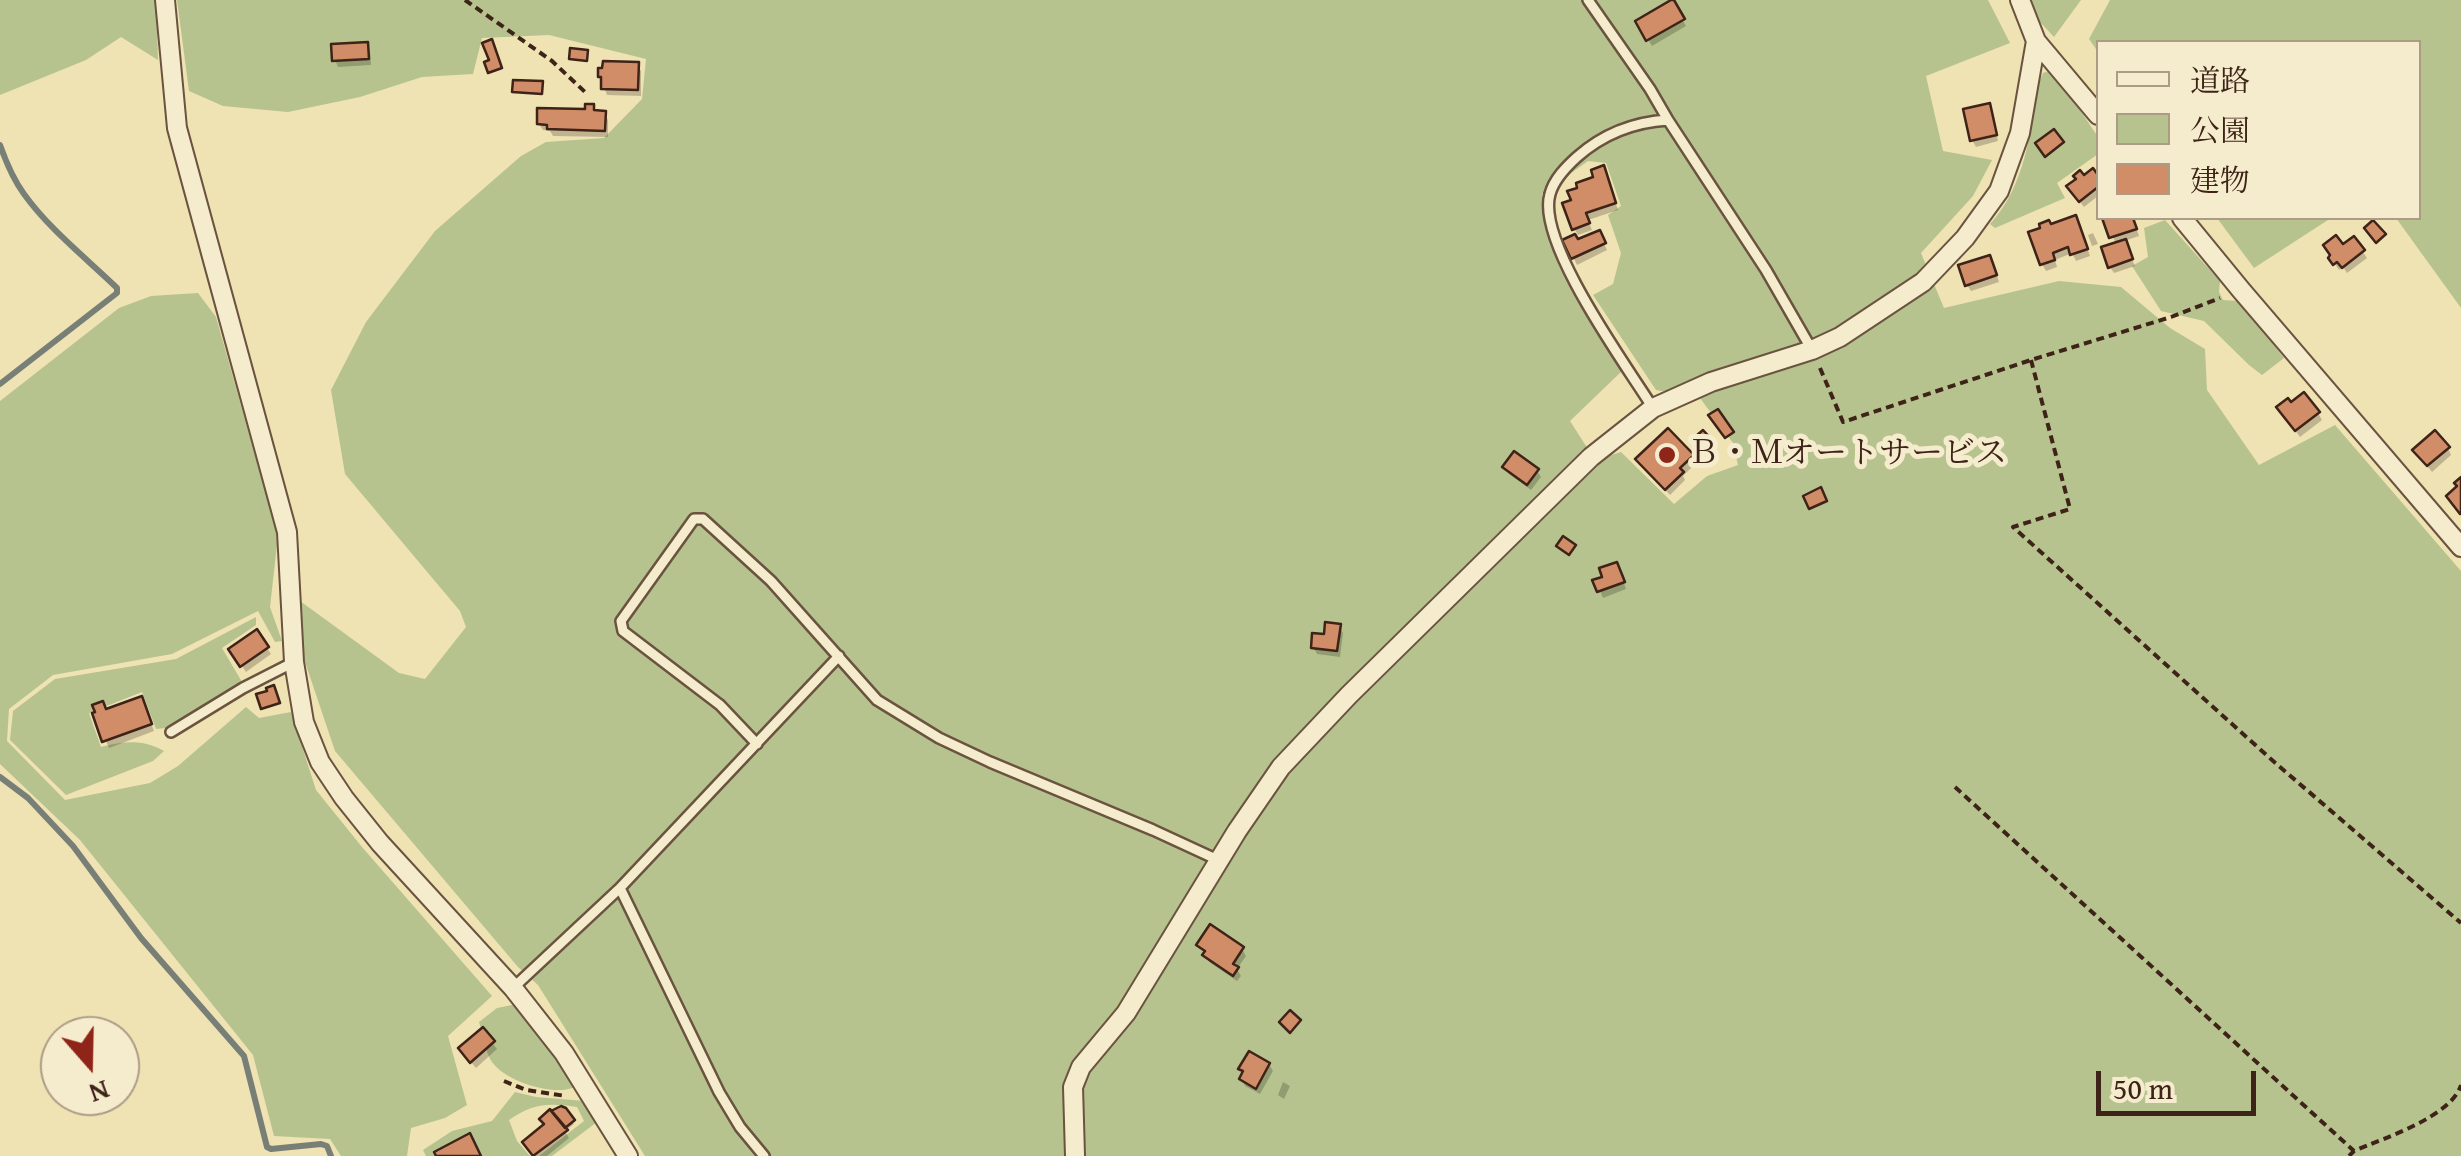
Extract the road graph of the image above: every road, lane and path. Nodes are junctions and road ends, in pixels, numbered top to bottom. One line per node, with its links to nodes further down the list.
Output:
1 (166, 0): 16 (street)
2 (465, 0): 6 (path)
3 (1588, 0): 8 (lane)
4 (2020, 0): 5 (street)
5 (2036, 41): 7 (street); 11 (street)
6 (585, 92)
7 (2096, 113)
8 (1668, 120): 11 (lane); 13 (lane)
9 (2184, 220): 10 (street)
10 (2241, 290): 12 (path); 14 (street)
11 (1812, 350): 12 (path); 13 (street)
12 (2030, 360): 22 (path)
13 (1653, 408): 20 (street)
14 (2461, 547)
15 (839, 656): 18 (lane); 18 (lane); 20 (lane)
16 (294, 662): 17 (lane); 23 (street)
17 (171, 732)
18 (756, 744): 21 (lane)
19 (1955, 788): 27 (path)
20 (1218, 860): 30 (street)
21 (620, 888): 23 (lane); 29 (lane)
22 (2461, 923)
23 (513, 988): 26 (street)
24 (504, 1081): 26 (path)
25 (2461, 1085): 27 (path)
26 (590, 1095): 28 (street)
27 (2354, 1151): 31 (path)
28 (628, 1156)
29 (764, 1156)
30 (1076, 1156)
31 (2349, 1156)

